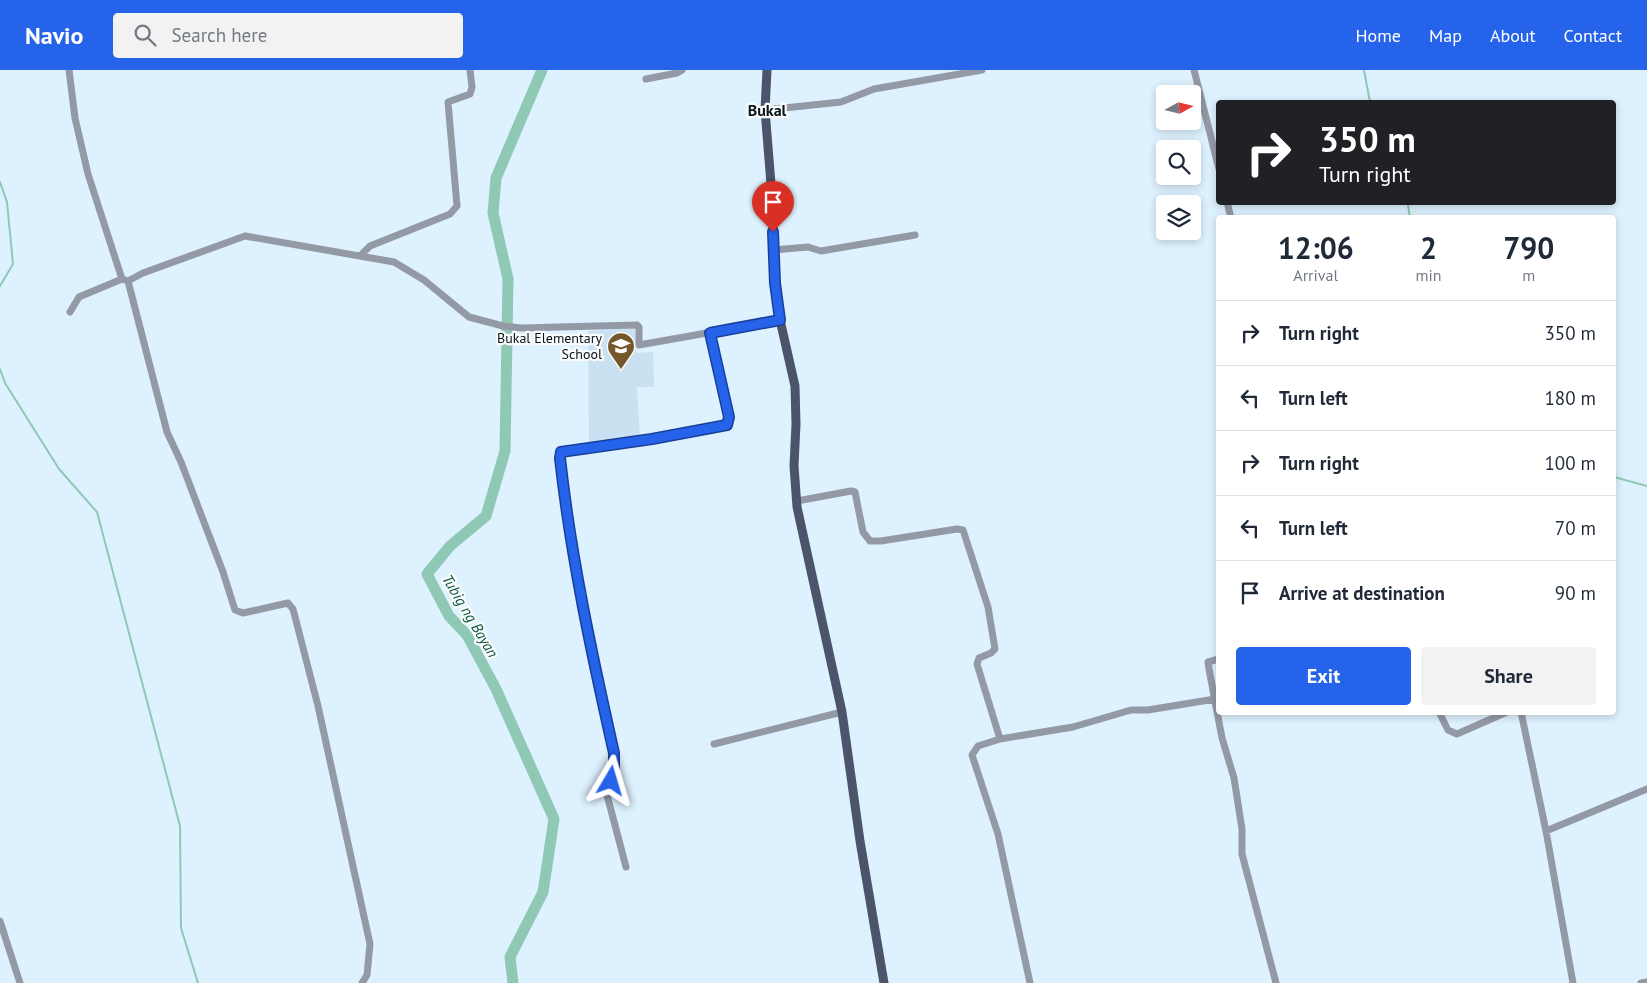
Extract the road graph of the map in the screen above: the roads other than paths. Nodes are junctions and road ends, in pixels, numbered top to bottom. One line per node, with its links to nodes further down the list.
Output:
1 (69, 70): 13 (street)
2 (470, 70): 12 (street)
3 (682, 70): 7 (street)
4 (767, 70): 8 (main road)
5 (982, 70): 8 (street)
6 (1194, 70): 9 (street)
7 (646, 79)
8 (765, 110): 11 (main road)
9 (1216, 157)
10 (915, 236): 11 (street)
11 (773, 250): 15 (main road)
12 (360, 256): 13 (street); 16 (street)
13 (125, 280): 14 (street); 34 (street)
14 (70, 312)
15 (780, 320): 16 (street); 17 (main road)
16 (710, 333): 30 (street)
17 (796, 501): 21 (main road); 26 (street)
18 (1216, 660): 19 (street)
19 (1215, 699): 20 (street); 26 (street)
20 (1216, 705)
21 (842, 712): 27 (street); 35 (main road)
22 (1218, 715): 37 (street)
23 (1440, 715): 24 (street)
24 (1500, 715)
25 (1522, 715): 29 (street)
26 (1000, 739): 36 (street)
27 (714, 744)
28 (1647, 790): 29 (street)
29 (1546, 831): 38 (street)
30 (626, 867)
31 (0, 921): 33 (street)
32 (1647, 982): 39 (street)
33 (20, 983)
34 (362, 983)
35 (884, 983)
36 (1030, 983)
37 (1276, 983)
38 (1573, 983)
39 (1641, 983)

